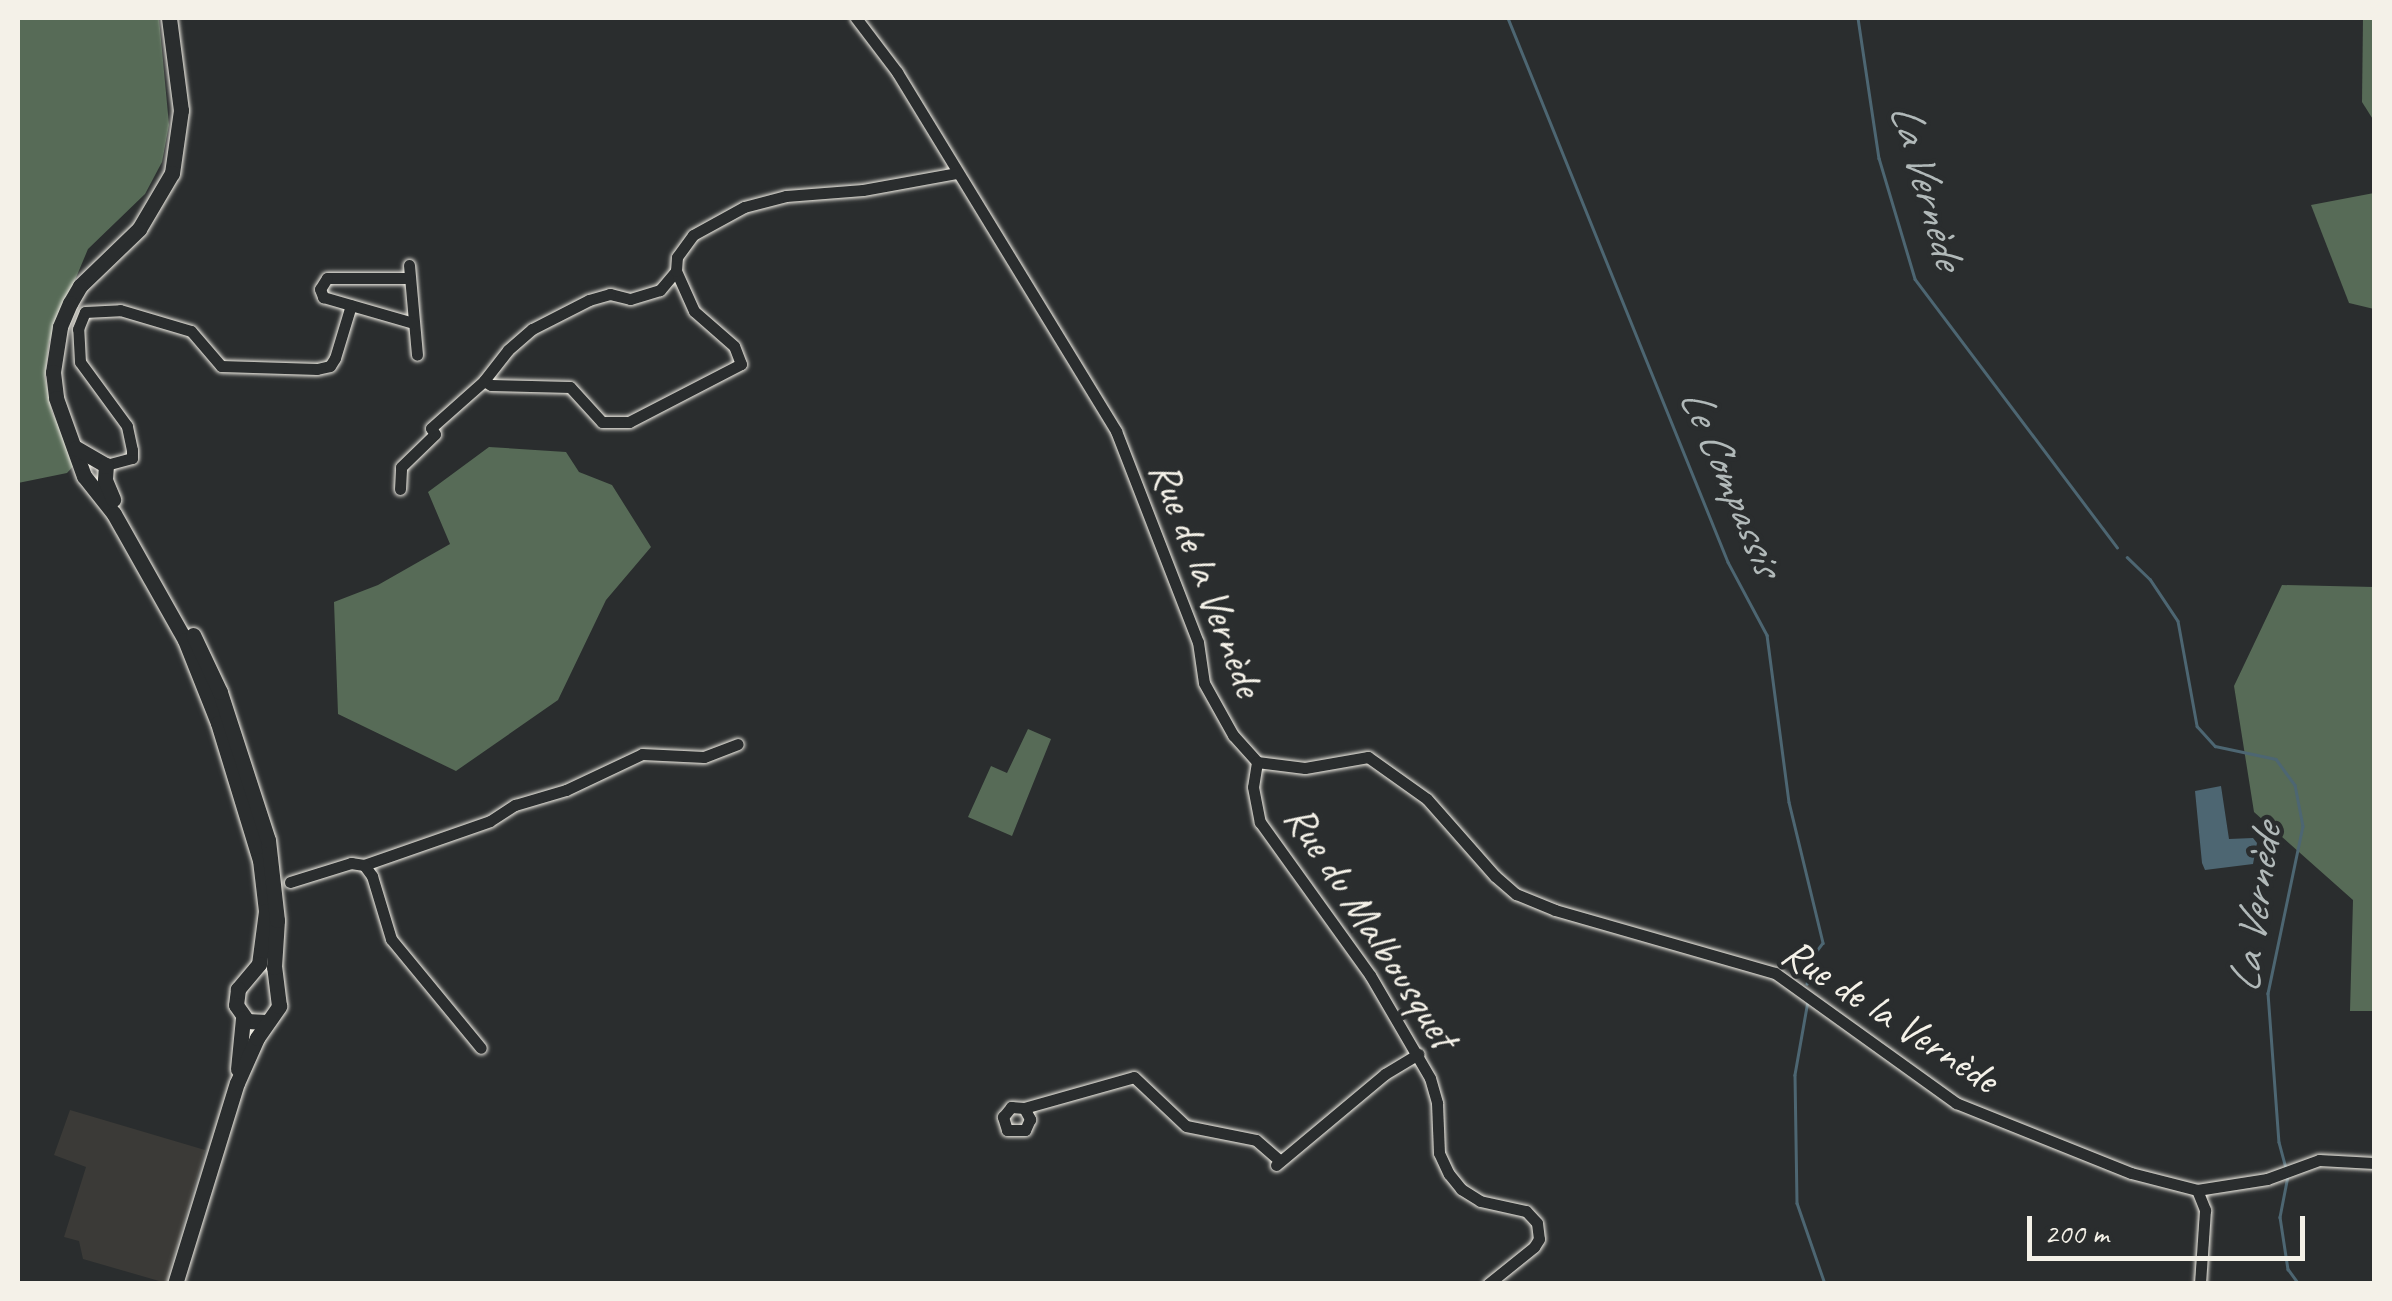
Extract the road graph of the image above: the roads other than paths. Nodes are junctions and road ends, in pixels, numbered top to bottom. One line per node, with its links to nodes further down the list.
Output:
1 (169, 18): 9 (main road)
2 (856, 18): 3 (street, Rue de la Vernède)
3 (958, 174): 4 (street); 12 (street, Rue de la Vernède)
4 (676, 271): 8 (street); 8 (street)
5 (351, 305): 6 (street); 6 (street); 9 (street)
6 (413, 324): 7 (street)
7 (417, 355)
8 (484, 381): 10 (street)
9 (96, 472): 15 (main road); 16 (main road)
10 (400, 489)
11 (738, 744): 13 (street)
12 (1257, 762): 20 (street, Rue du Malbousquet); 24 (street, Rue de la Vernède)
13 (364, 866): 14 (street); 19 (street)
14 (290, 882)
15 (249, 980): 16 (main road); 17 (main road)
16 (277, 990): 18 (main road)
17 (243, 1018): 18 (main road); 21 (main road)
18 (267, 1022): 21 (main road)
19 (481, 1048)
20 (1418, 1054): 22 (street); 26 (street, Rue du Malbousquet)
21 (237, 1084): 25 (main road)
22 (1024, 1108)
23 (2374, 1163): 24 (street)
24 (2198, 1190): 27 (street)
25 (175, 1284)
26 (1488, 1284)
27 (2200, 1284)

